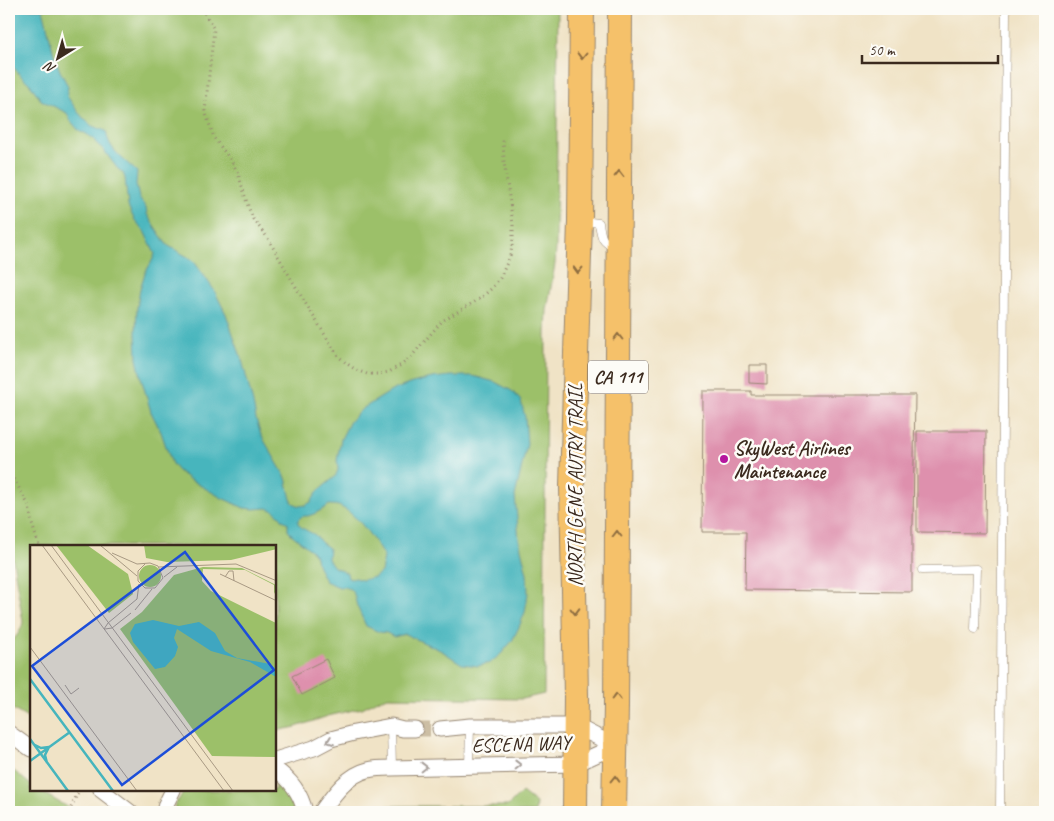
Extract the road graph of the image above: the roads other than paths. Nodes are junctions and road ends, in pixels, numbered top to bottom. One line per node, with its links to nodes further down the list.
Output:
1 (582, 9): 4 (main road, NORTH GENE AUTRY TRAIL / CA 111, one-way to 4)
2 (620, 9): 5 (main road, NORTH GENE AUTRY TRAIL / CA 111, one-way to 2)
3 (1006, 9): 29 (lane)
4 (580, 221): 5 (lane); 10 (main road, NORTH GENE AUTRY TRAIL / CA 111, one-way to 10)
5 (619, 248): 14 (main road, NORTH GENE AUTRY TRAIL / CA 111, one-way to 5)
6 (922, 570): 7 (lane)
7 (976, 630)
8 (391, 726): 11 (street); 16 (street, one-way to 16); 19 (lane)
9 (470, 726): 10 (street, ESCENA WAY); 12 (street, ESCENA WAY); 18 (lane)
10 (576, 726): 14 (street, ESCENA WAY); 17 (main road, NORTH GENE AUTRY TRAIL / CA 111)
11 (415, 729)
12 (440, 729)
13 (9, 733): 15 (street)
14 (616, 746): 17 (street, ESCENA WAY); 28 (main road, NORTH GENE AUTRY TRAIL / CA 111, one-way to 14)
15 (30, 748)
16 (276, 760)
17 (576, 764): 18 (street, ESCENA WAY, one-way to 17); 27 (main road, NORTH GENE AUTRY TRAIL / CA 111)
18 (469, 766): 19 (street, ESCENA WAY, one-way to 18)
19 (392, 768): 26 (street, ESCENA WAY)
20 (276, 770): 25 (street)
21 (102, 791): 23 (street)
22 (172, 791): 24 (street)
23 (130, 812)
24 (164, 812)
25 (305, 812)
26 (321, 812)
27 (575, 812)
28 (614, 812)
29 (1000, 812)

